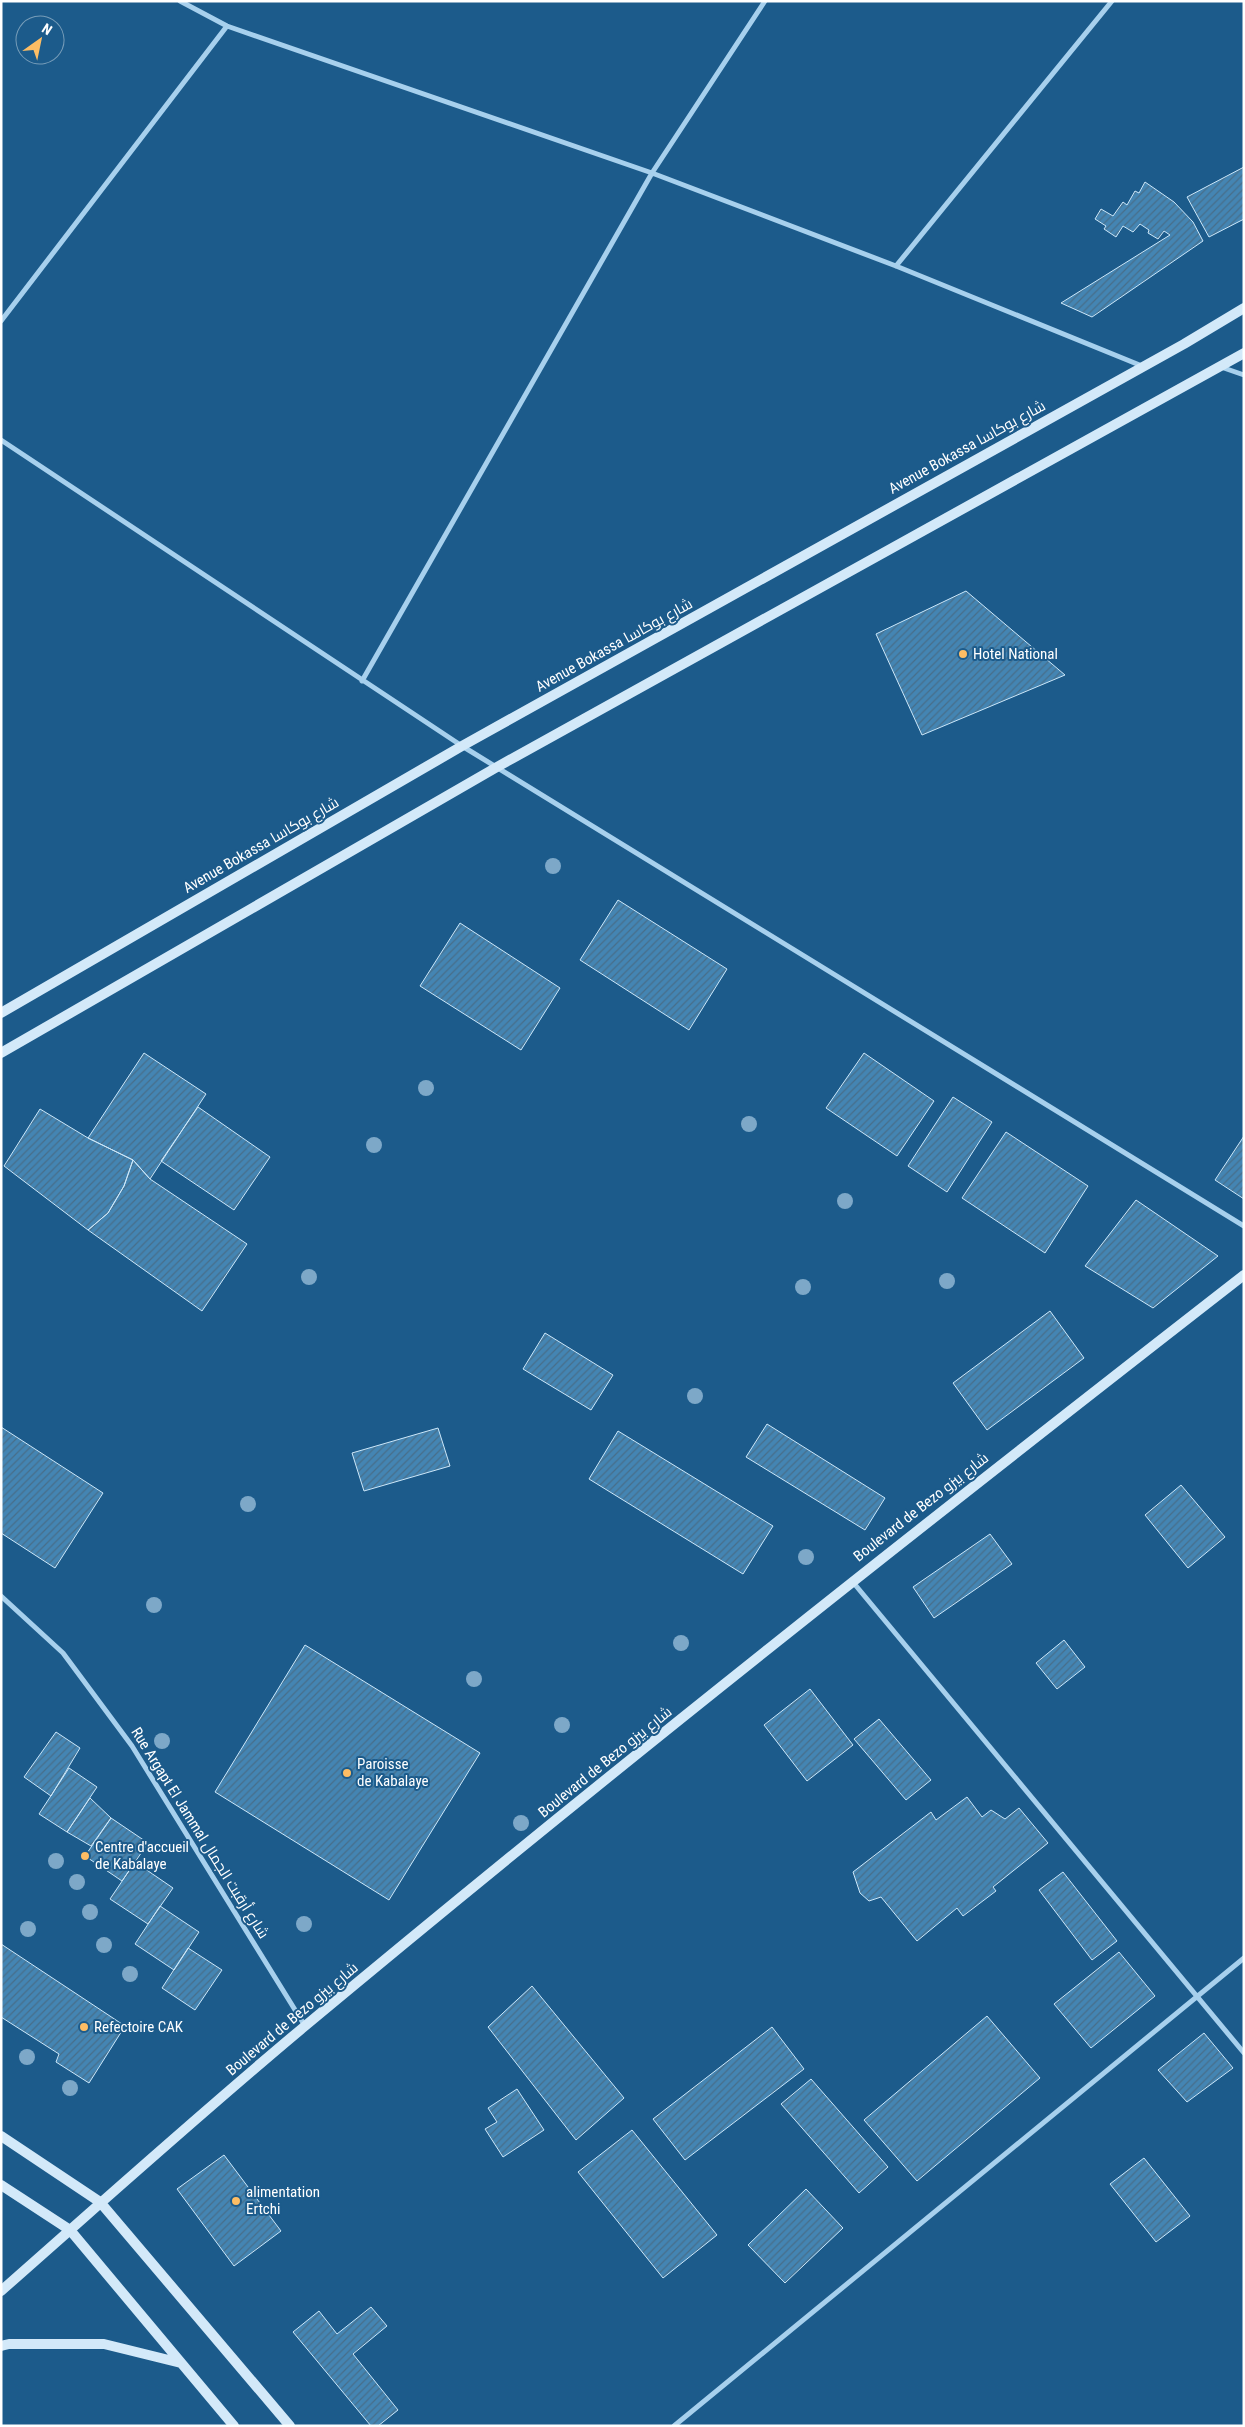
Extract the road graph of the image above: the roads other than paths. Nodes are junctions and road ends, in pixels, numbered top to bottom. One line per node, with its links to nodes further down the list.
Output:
1 (180, 1): 4 (street)
2 (766, 1): 5 (street)
3 (1112, 1): 6 (street)
4 (227, 26): 5 (street); 8 (street)
5 (652, 172): 6 (street); 14 (street)
6 (896, 266): 10 (street)
7 (1244, 308): 10 (street, Avenue Bokassa شارع بوكاسا)
8 (1, 321)
9 (1244, 353): 11 (street)
10 (1144, 366): 15 (street, Avenue Bokassa شارع بوكاسا)
11 (1220, 367): 12 (street); 16 (street)
12 (1244, 375)
13 (1, 440): 14 (street)
14 (362, 681): 15 (street)
15 (462, 746): 16 (street); 17 (street, Avenue Bokassa شارع بوكاسا)
16 (497, 767): 18 (street); 19 (street)
17 (1, 1013)
18 (1, 1052)
19 (1244, 1226)
20 (1244, 1275): 21 (street, Boulevard de Bezo شارع بيزو)
21 (851, 1581): 24 (street); 25 (street, Boulevard de Bezo شارع بيزو)
22 (1, 1596): 25 (street, Rue Argapt El Jammal شارع أرقبت الجمال)
23 (1244, 1958): 24 (street)
24 (1197, 1995): 26 (street); 36 (street)
25 (305, 2026): 29 (street, Boulevard de Bezo شارع بيزو)
26 (1244, 2053)
27 (1, 2136): 29 (street)
28 (1, 2185): 30 (street)
29 (100, 2202): 30 (street, Boulevard de Bezo شارع بيزو); 35 (street)
30 (70, 2230): 31 (street, Boulevard de Bezo شارع بيزو); 33 (street)
31 (1, 2291)
32 (1, 2346): 33 (street)
33 (181, 2363): 34 (street)
34 (234, 2426)
35 (290, 2426)
36 (674, 2426)

